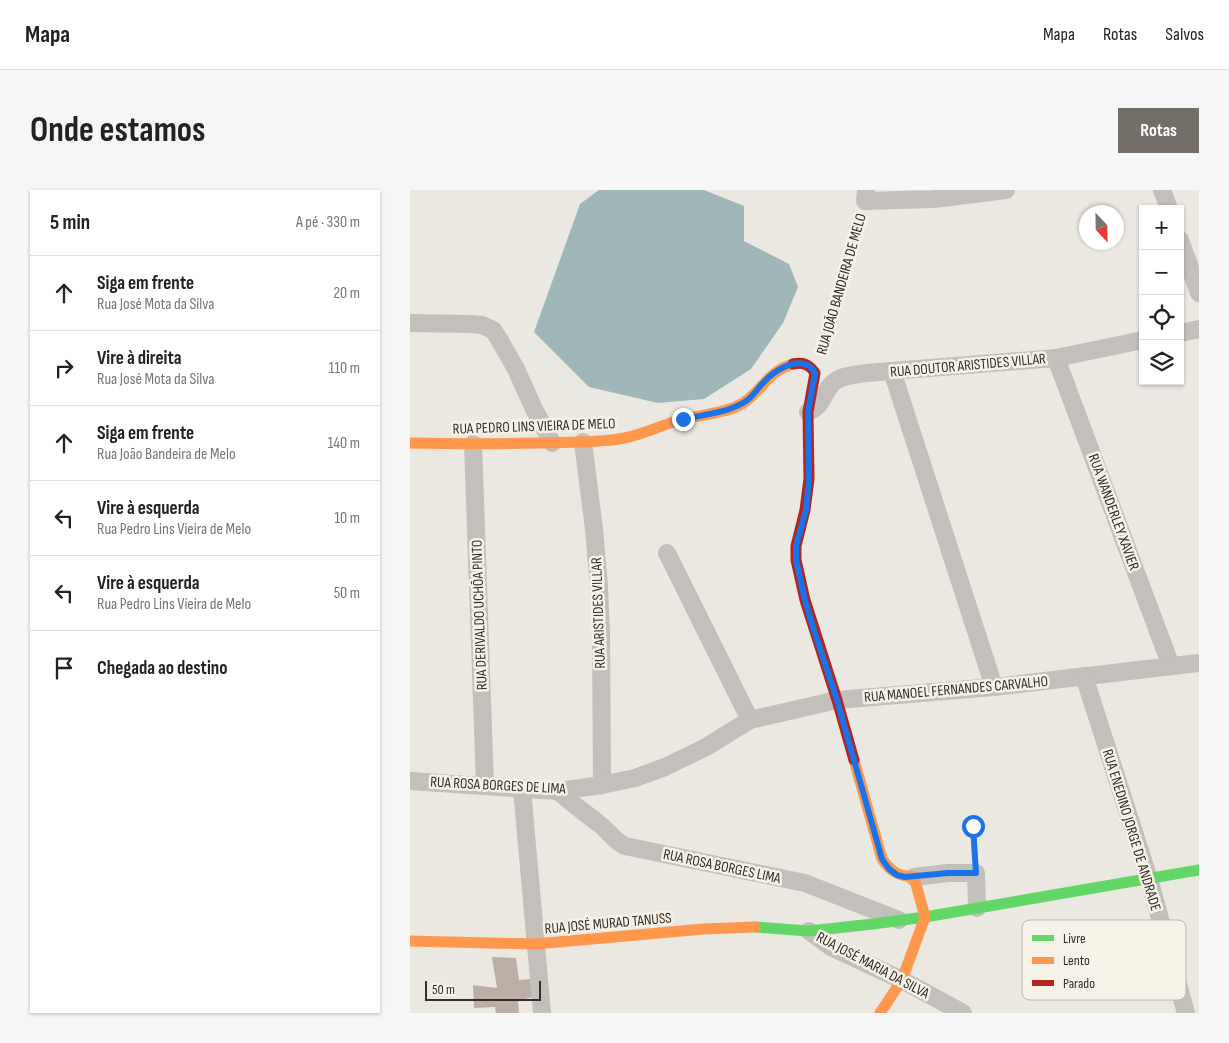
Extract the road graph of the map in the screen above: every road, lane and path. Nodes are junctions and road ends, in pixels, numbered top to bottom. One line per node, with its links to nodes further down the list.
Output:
1 (1006, 190): 3 (street)
2 (1162, 190): 4 (street)
3 (866, 196): 13 (path, RUA JOÃO BANDEIRA DE MELO)
4 (1168, 205)
5 (1184, 250): 6 (street)
6 (1199, 293)
7 (410, 323): 17 (street)
8 (1199, 329): 9 (street)
9 (1184, 332)
10 (1139, 341): 11 (street, RUA DOUTOR ARISTIDES VILLAR)
11 (1056, 358): 12 (street, RUA DOUTOR ARISTIDES VILLAR); 21 (street, RUA WANDERLEY XAVIER)
12 (892, 371): 14 (street, RUA DOUTOR ARISTIDES VILLAR); 23 (street)
13 (815, 373): 14 (street, RUA JOÃO BANDEIRA DE MELO); 15 (street, RUA PEDRO LINS VIEIRA DE MELO)
14 (808, 412): 24 (street, RUA JOÃO BANDEIRA DE MELO)
15 (583, 442): 17 (street, RUA PEDRO LINS VIEIRA DE MELO); 27 (street, RUA ARISTIDES VILLAR)
16 (410, 443): 18 (street, RUA PEDRO LINS VIEIRA DE MELO)
17 (552, 443): 18 (street, RUA PEDRO LINS VIEIRA DE MELO)
18 (472, 444): 28 (street, RUA DERIVALDO UCHÕA PINTO)
19 (667, 553): 25 (street)
20 (1199, 663): 21 (street, RUA MANOEL FERNANDES CARVALHO)
21 (1172, 666): 22 (street, RUA MANOEL FERNANDES CARVALHO)
22 (1084, 676): 23 (street, RUA MANOEL FERNANDES CARVALHO); 35 (street, RUA ENEDINO JORGE DE ANDRADE)
23 (994, 687): 24 (street, RUA MANOEL FERNANDES CARVALHO)
24 (837, 700): 25 (street, RUA MANOEL FERNANDES CARVALHO); 34 (street, RUA JOÃO BANDEIRA DE MELO)
25 (750, 720): 27 (street, RUA ROSA BORGES DE LIMA)
26 (410, 781): 28 (street, RUA ROSA BORGES DE LIMA)
27 (602, 784): 30 (street, RUA ROSA BORGES DE LIMA)
28 (485, 786): 29 (street, RUA ROSA BORGES DE LIMA)
29 (522, 789): 30 (street, RUA ROSA BORGES DE LIMA); 42 (street)
30 (558, 791): 38 (street, RUA ROSA BORGES LIMA)
31 (973, 826): 33 (path)
32 (1199, 870): 35 (street, RUA JOSÉ MURAD TANUSS)
33 (976, 873): 34 (street); 36 (street)
34 (914, 877): 37 (street)
35 (1149, 879): 36 (street, RUA JOSÉ MURAD TANUSS); 39 (street, RUA ENEDINO JORGE DE ANDRADE)
36 (977, 908): 37 (street, RUA JOSÉ MURAD TANUSS)
37 (925, 917): 38 (street, RUA JOSÉ MURAD TANUSS); 43 (street)
38 (899, 920): 40 (street, RUA JOSÉ MURAD TANUSS)
39 (1160, 920)
40 (809, 931): 42 (street, RUA JOSÉ MURAD TANUSS); 43 (street, RUA JOSÉ MARIA DA SILVA)
41 (410, 941): 42 (street, RUA JOSÉ MURAD TANUSS)
42 (536, 944): 45 (street)
43 (902, 980): 46 (street); 47 (street, RUA JOSÉ MARIA DA SILVA)
44 (1182, 1000): 48 (street, RUA ENEDINO JORGE DE ANDRADE)
45 (542, 1013)
46 (880, 1013)
47 (963, 1013)
48 (1186, 1013)

